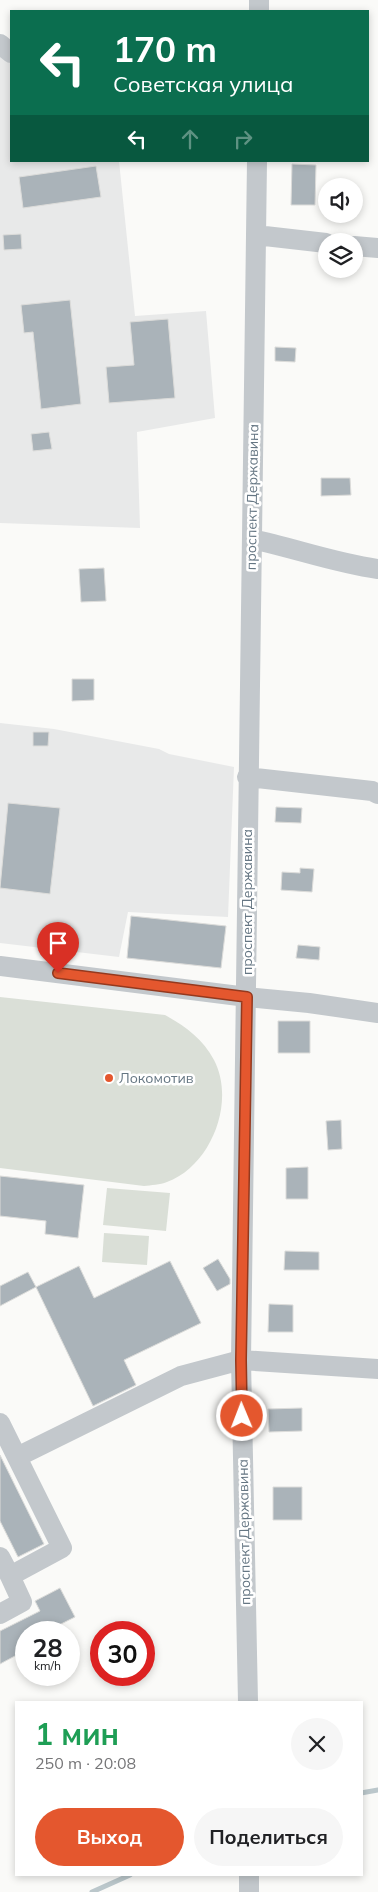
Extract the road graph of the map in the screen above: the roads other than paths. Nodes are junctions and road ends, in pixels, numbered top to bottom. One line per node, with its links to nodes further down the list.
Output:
1 (0, 44): 2 (street)
2 (10, 52)
3 (257, 162): 4 (street, проспект Державина)
4 (256, 235): 5 (street); 8 (street, проспект Державина)
5 (318, 242)
6 (363, 247): 7 (street)
7 (378, 248)
8 (252, 539): 9 (street); 10 (street, проспект Державина)
9 (378, 569)
10 (247, 777): 11 (street); 13 (street, проспект Державина)
11 (376, 791)
12 (0, 966): 13 (street)
13 (247, 997): 14 (street); 15 (street, проспект Державина)
14 (378, 1013)
15 (241, 1360): 16 (street); 18 (street); 22 (street, проспект Державина)
16 (378, 1369)
17 (0, 1423): 18 (street)
18 (17, 1457): 20 (street)
19 (0, 1557): 20 (street)
20 (10, 1576): 21 (street)
21 (0, 1614)
22 (248, 1701)
23 (249, 1876): 24 (street)
24 (249, 1892)

